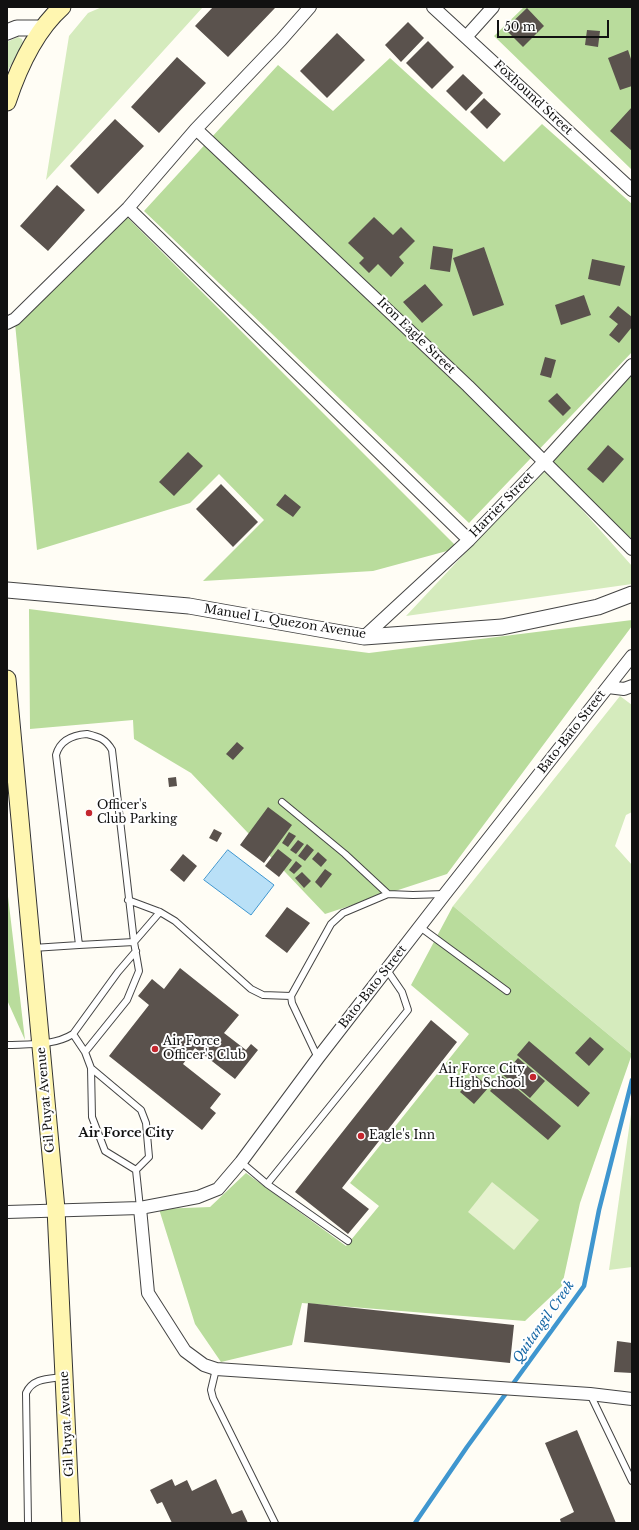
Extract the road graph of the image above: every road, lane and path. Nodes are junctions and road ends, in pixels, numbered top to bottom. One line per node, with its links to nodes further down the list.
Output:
1 (310, 7): 9 (street)
2 (433, 7): 7 (street, Foxhound Street)
3 (493, 7): 7 (street)
4 (56, 9): 5 (main road)
5 (43, 28): 6 (street); 8 (main road)
6 (7, 32)
7 (466, 37): 10 (street, Foxhound Street)
8 (7, 102)
9 (196, 129): 11 (street); 14 (street, Iron Eagle Street)
10 (632, 190)
11 (128, 208): 12 (street); 15 (street)
12 (7, 323)
13 (632, 365): 14 (street, Harrier Street)
14 (545, 461): 15 (street, Harrier Street); 16 (street, Iron Eagle Street)
15 (469, 540): 19 (street, Harrier Street)
16 (632, 548)
17 (7, 590): 19 (street, Manuel L. Quezon Avenue)
18 (632, 594): 19 (street, Manuel L. Quezon Avenue)
19 (364, 637)
20 (632, 656): 23 (street, Bato-Bato Street)
21 (7, 679): 32 (main road, Gil Puyat Avenue)
22 (632, 686): 23 (street)
23 (608, 687): 26 (street, Bato-Bato Street)
24 (282, 802): 25 (lane)
25 (388, 894): 26 (lane); 36 (lane)
26 (445, 894): 29 (street, Bato-Bato Street)
27 (128, 900): 28 (lane); 30 (lane); 31 (lane)
28 (160, 912): 30 (lane); 36 (lane)
29 (420, 927): 34 (street, Bato-Bato Street); 35 (lane)
30 (134, 942): 31 (lane); 33 (lane)
31 (79, 945): 32 (lane)
32 (32, 948): 38 (main road, Gil Puyat Avenue)
33 (136, 951): 37 (lane); 40 (lane)
34 (387, 970): 41 (street, Bato-Bato Street); 45 (lane)
35 (506, 991)
36 (291, 996): 41 (lane)
37 (73, 1034): 38 (lane); 40 (lane)
38 (41, 1043): 39 (lane); 47 (main road, Gil Puyat Avenue)
39 (7, 1045)
40 (85, 1052): 42 (lane)
41 (318, 1058): 43 (street, Bato-Bato Street)
42 (91, 1068): 44 (lane); 44 (lane)
43 (241, 1162): 45 (lane); 46 (street, Bato-Bato Street)
44 (136, 1170): 46 (lane)
45 (268, 1184): 49 (lane)
46 (140, 1208): 47 (street, Bato-Bato Street); 50 (street)
47 (56, 1209): 48 (street, Bato-Bato Street); 51 (main road, Gil Puyat Avenue)
48 (7, 1212)
49 (348, 1241)
50 (216, 1369): 52 (street); 57 (lane)
51 (65, 1377): 55 (lane); 56 (main road, Gil Puyat Avenue)
52 (590, 1394): 53 (street); 54 (lane)
53 (632, 1399)
54 (632, 1481)
55 (28, 1523)
56 (71, 1523)
57 (275, 1523)

